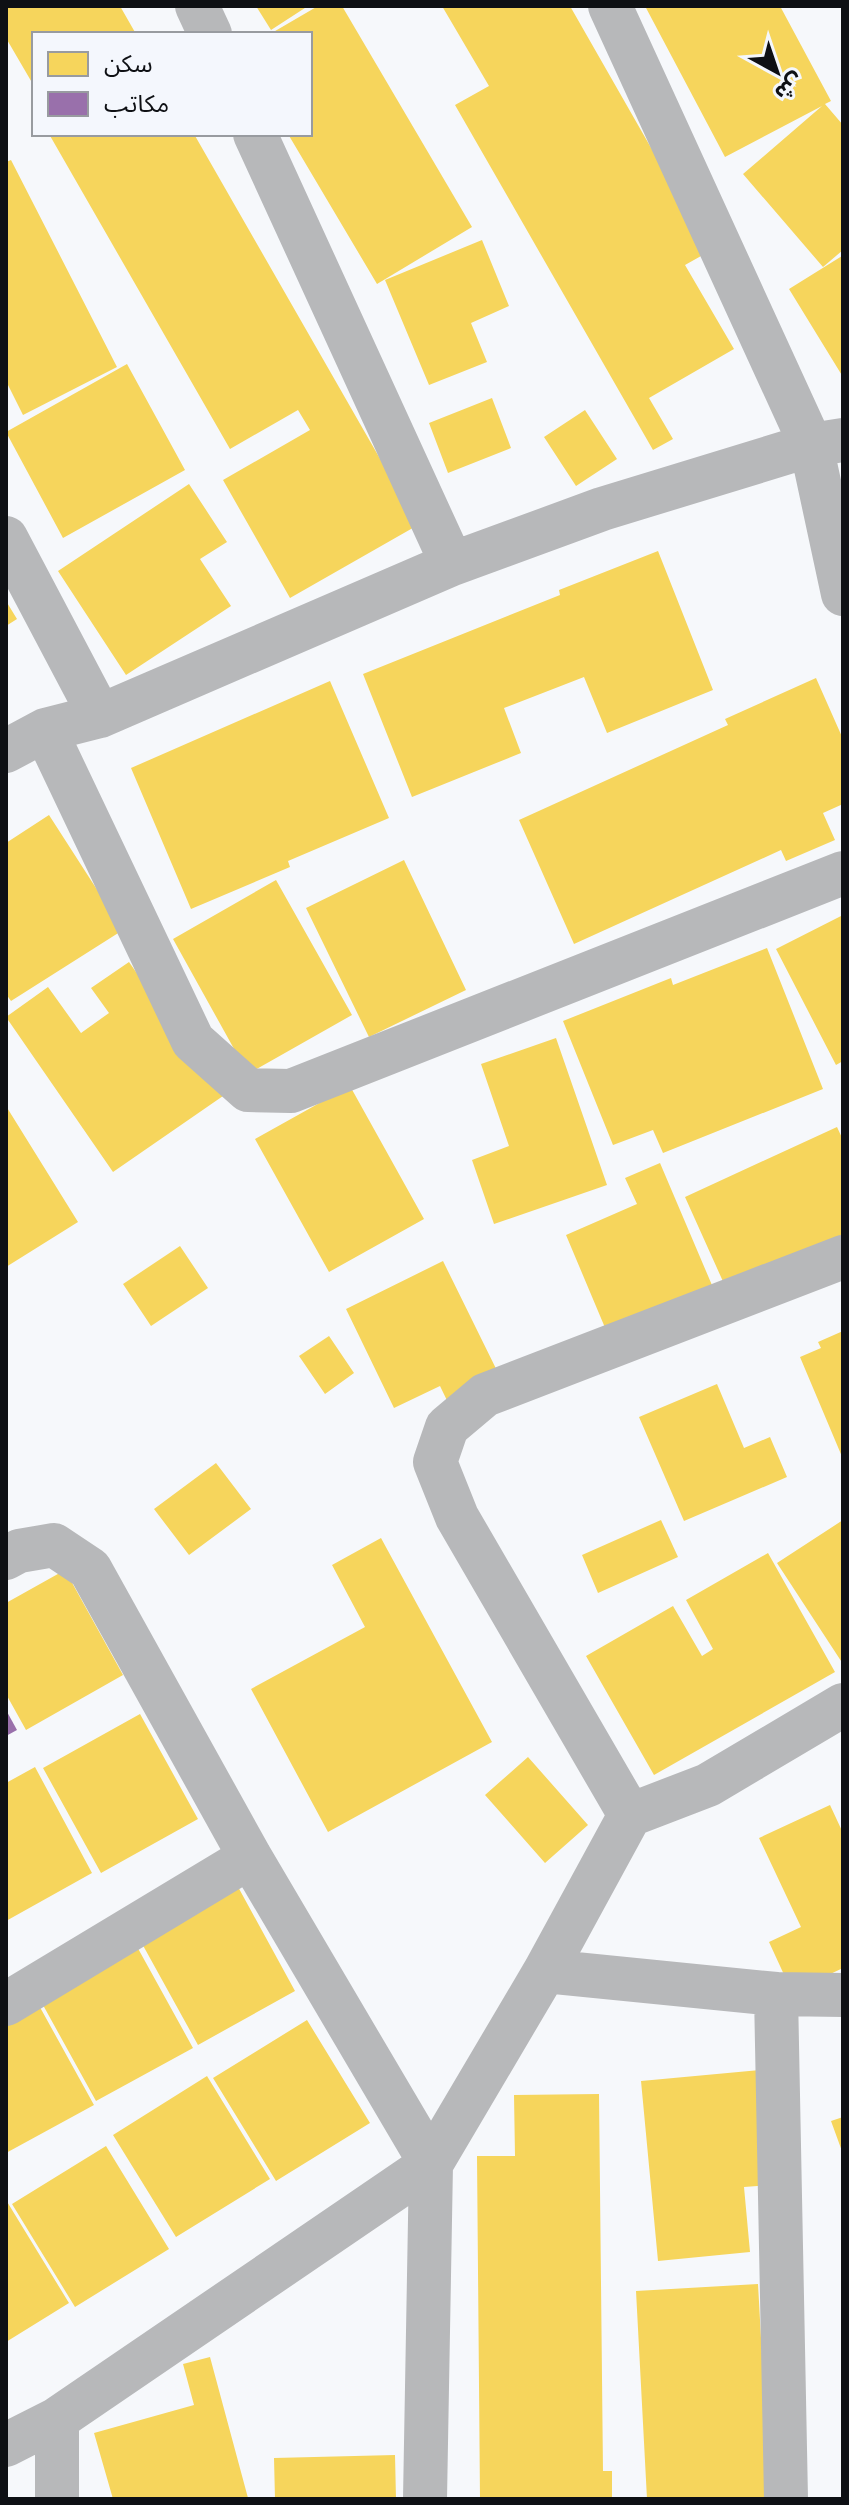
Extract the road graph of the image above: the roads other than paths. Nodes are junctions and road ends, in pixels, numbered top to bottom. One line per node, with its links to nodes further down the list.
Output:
1 (197, 6): 3 (street)
2 (610, 6): 5 (street)
3 (209, 32)
4 (256, 136): 7 (street)
5 (827, 442): 7 (street); 8 (street)
6 (6, 538): 9 (street)
7 (452, 564): 9 (street)
8 (843, 594)
9 (100, 716): 10 (street)
10 (45, 730): 11 (street); 12 (street)
11 (6, 751)
12 (843, 873)
13 (843, 1257): 16 (street)
14 (6, 1558): 17 (street)
15 (843, 1705): 16 (street)
16 (630, 1815): 18 (street)
17 (250, 1857): 21 (street); 22 (street)
18 (545, 1971): 19 (street); 22 (street)
19 (776, 1994): 20 (street); 27 (street)
20 (843, 1995)
21 (6, 2004)
22 (431, 2164): 23 (street); 26 (street)
23 (57, 2419): 24 (street); 25 (street)
24 (6, 2445)
25 (57, 2499)
26 (425, 2499)
27 (786, 2499)

